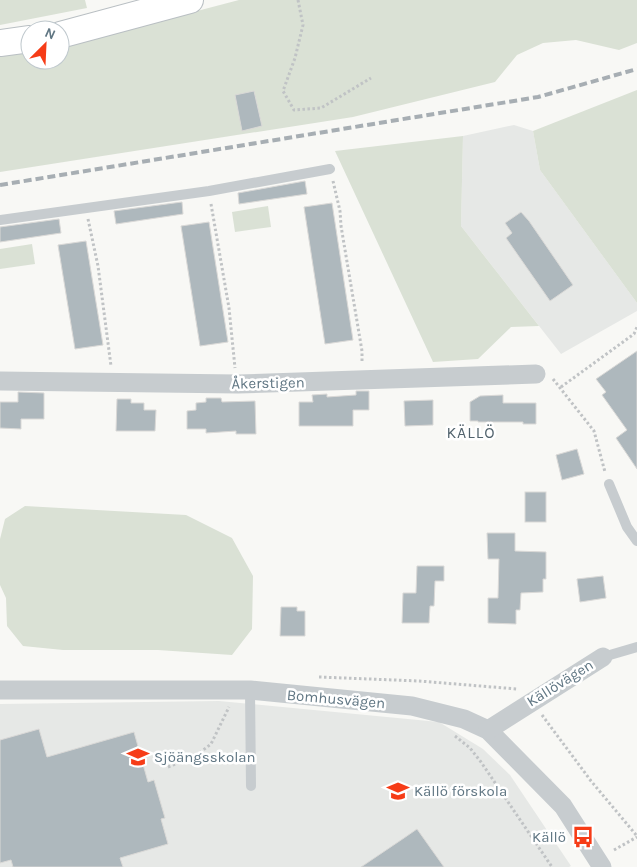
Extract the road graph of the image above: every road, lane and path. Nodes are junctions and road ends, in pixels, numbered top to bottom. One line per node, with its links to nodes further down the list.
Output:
1 (190, 0): 3 (main road)
2 (298, 0): 6 (path)
3 (70, 32)
4 (20, 40): 5 (main road)
5 (0, 43)
6 (371, 78)
7 (330, 169): 8 (lane); 13 (path)
8 (209, 191): 9 (lane); 16 (path)
9 (85, 207): 10 (lane); 15 (path)
10 (0, 220)
11 (637, 327): 17 (path)
12 (536, 374): 13 (street, Åkerstigen); 17 (path)
13 (362, 380): 16 (street, Åkerstigen)
14 (0, 381): 15 (street, Åkerstigen)
15 (112, 382): 16 (street, Åkerstigen)
16 (238, 384)
17 (561, 388): 18 (path)
18 (609, 484): 19 (lane)
19 (637, 541)
20 (637, 647): 21 (lane, Källövägen)
21 (603, 657): 26 (street, Källövägen)
22 (419, 681): 25 (path)
23 (0, 690): 24 (street, Bomhusvägen)
24 (243, 690): 25 (street, Bomhusvägen); 28 (path); 29 (lane)
25 (412, 706): 26 (street, Bomhusvägen)
26 (488, 730): 33 (street, Bomhusvägen)
27 (448, 732): 32 (path)
28 (168, 767)
29 (251, 786)
30 (637, 837): 31 (path)
31 (614, 850)
32 (552, 867)
33 (602, 867)

